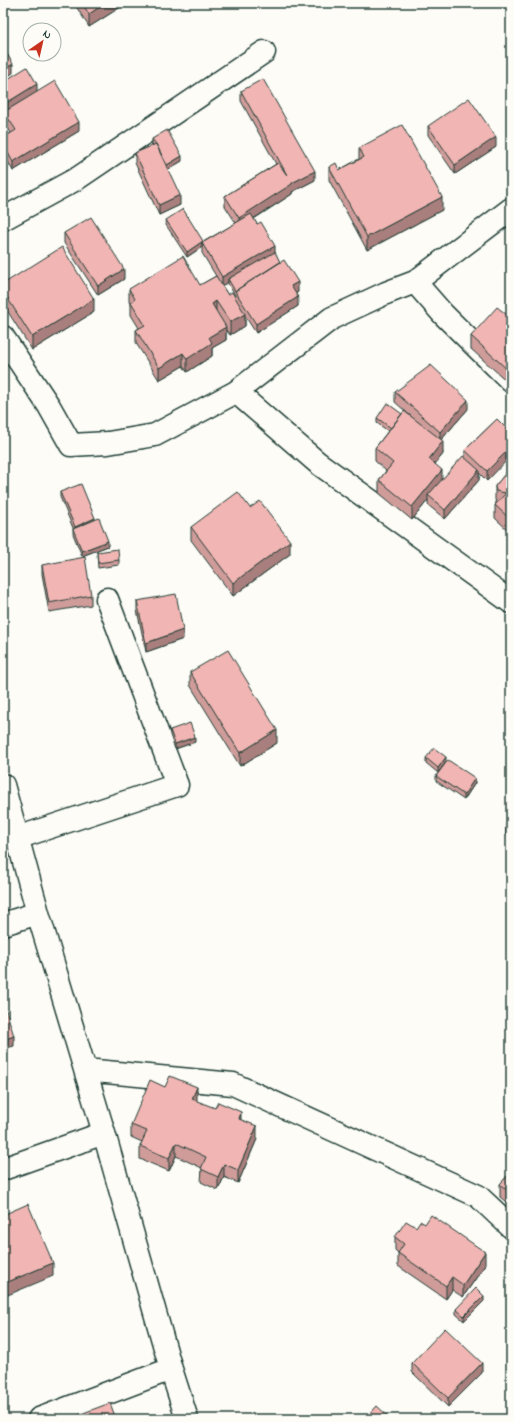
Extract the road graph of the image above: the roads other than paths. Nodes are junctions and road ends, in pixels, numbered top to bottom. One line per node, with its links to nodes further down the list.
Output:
1 (264, 52): 3 (street)
2 (511, 209): 4 (street)
3 (3, 219)
4 (416, 282): 6 (street); 7 (street)
5 (6, 349): 7 (street)
6 (511, 381)
7 (236, 392): 9 (street)
8 (107, 599): 11 (street)
9 (511, 602)
10 (3, 785): 11 (street)
11 (17, 838): 12 (street)
12 (38, 913): 13 (street); 14 (street)
13 (3, 924)
14 (86, 1070): 15 (street); 17 (street)
15 (104, 1133): 16 (street); 18 (street)
16 (3, 1169)
17 (511, 1227)
18 (171, 1369): 19 (street); 20 (street)
19 (39, 1419)
20 (187, 1419)

